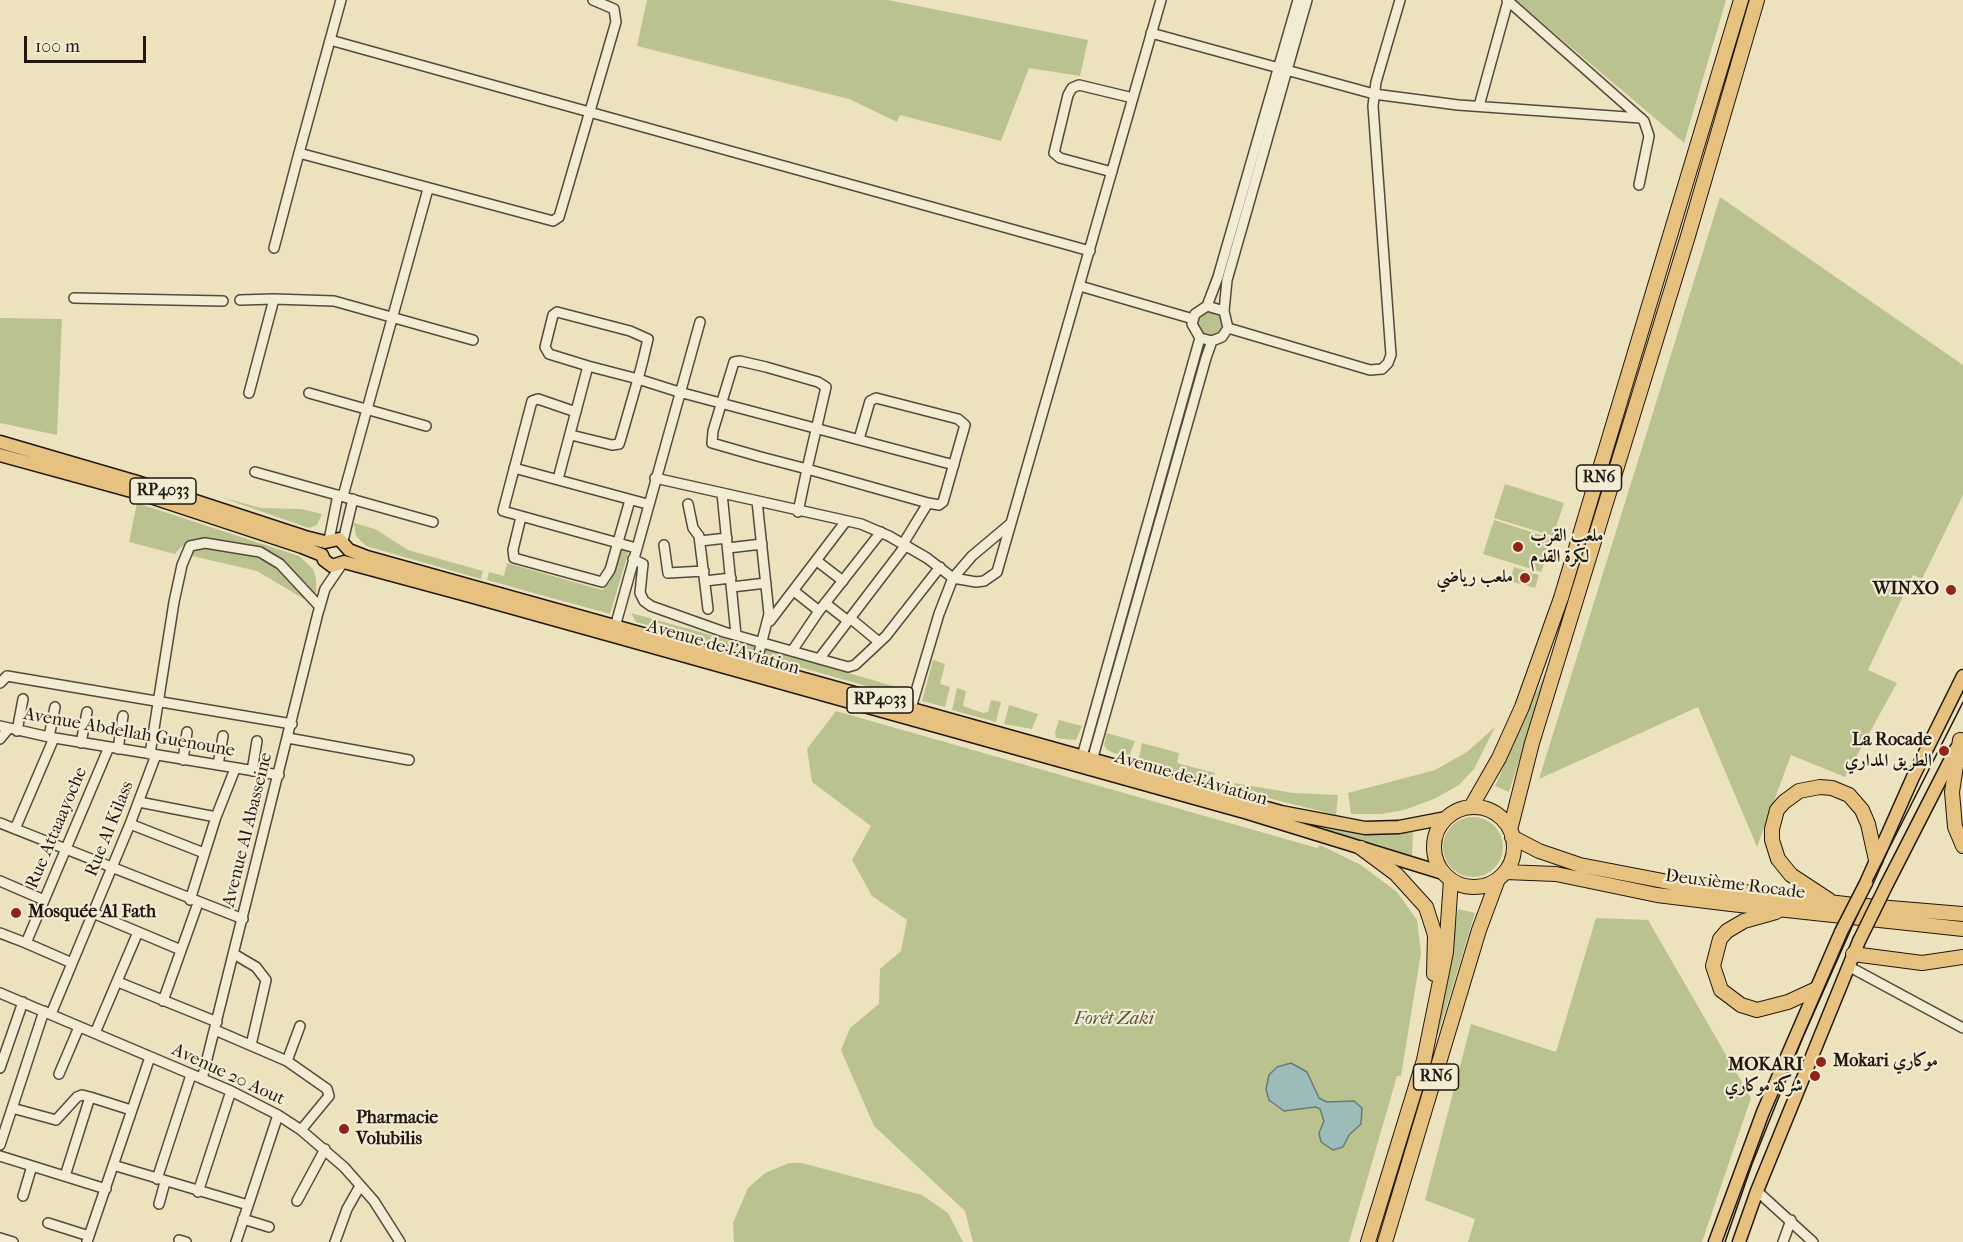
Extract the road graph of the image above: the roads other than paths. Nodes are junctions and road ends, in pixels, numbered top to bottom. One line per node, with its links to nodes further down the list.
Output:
1 (341, 0): 11 (street)
2 (593, 0): 16 (street)
3 (1161, 0): 10 (street)
4 (1298, 0): 12 (street)
5 (1307, 0): 12 (street)
6 (1400, 0): 13 (street)
7 (1741, 0): 133 (highway, RN6)
8 (1757, 0): 139 (highway, RN6)
9 (1507, 1): 15 (street); 17 (street)
10 (1151, 33): 12 (street); 14 (street)
11 (330, 40): 16 (street); 18 (street)
12 (1282, 69): 13 (street); 22 (street)
13 (1374, 94): 15 (street); 35 (street)
14 (1133, 98): 19 (street); 19 (street)
15 (1479, 106): 17 (street)
16 (589, 111): 21 (street); 24 (street)
17 (1641, 118): 20 (street)
18 (299, 153): 21 (street); 23 (street)
19 (1112, 172): 24 (street)
20 (1639, 185)
21 (428, 189): 32 (street)
22 (1237, 227): 30 (street); 31 (street)
23 (274, 248)
24 (1090, 251): 25 (street)
25 (1080, 286): 33 (street); 68 (street)
26 (74, 298): 29 (street)
27 (274, 299): 28 (street); 32 (street); 42 (street)
28 (240, 300)
29 (223, 301)
30 (1207, 306): 31 (street); 33 (street)
31 (1224, 311): 35 (street)
32 (393, 318): 37 (street); 45 (street)
33 (1193, 319): 36 (street)
34 (700, 322): 41 (street)
35 (1228, 328): 38 (street)
36 (1200, 338): 38 (street); 127 (street)
37 (473, 340)
38 (1212, 341): 127 (street)
39 (588, 366): 40 (street); 40 (street); 46 (street)
40 (638, 379): 41 (street); 49 (street)
41 (679, 392): 44 (street); 57 (street)
42 (249, 393)
43 (309, 393): 45 (street)
44 (721, 403): 48 (street); 48 (street); 55 (street)
45 (366, 411): 47 (street); 60 (street)
46 (576, 411): 49 (street); 54 (street)
47 (426, 426)
48 (817, 429): 50 (street); 55 (street)
49 (571, 435): 58 (street)
50 (859, 440): 53 (street); 53 (street)
51 (0, 442): 81 (main road, Avenue de l'Aviation / RP4033)
52 (0, 454): 81 (main road, Avenue de l'Aviation / RP4033)
53 (954, 465): 63 (street)
54 (514, 468): 58 (street); 67 (street)
55 (807, 469): 63 (street); 66 (street)
56 (255, 472): 60 (street)
57 (655, 478): 59 (street); 64 (street)
58 (558, 479): 61 (street)
59 (722, 493): 62 (street); 72 (street)
60 (345, 497): 70 (street); 77 (street); 81 (street, Avenue Al Abasseine)
61 (630, 500): 64 (street); 74 (street)
62 (757, 501): 66 (street); 75 (street)
63 (928, 503): 76 (street)
64 (648, 504): 79 (street)
65 (688, 504): 73 (street)
66 (798, 512): 69 (street)
67 (521, 517): 74 (street); 74 (street)
68 (1014, 519): 87 (street); 87 (street)
69 (846, 521): 71 (street); 83 (street)
70 (433, 522)
71 (881, 532): 76 (street); 88 (street)
72 (727, 537): 73 (street); 80 (street)
73 (700, 541): 86 (street)
74 (618, 543): 79 (street)
75 (762, 544): 80 (street); 90 (street)
76 (904, 544): 85 (street); 96 (street)
77 (346, 545): 81 (main road, Avenue de l'Aviation / RP4033); 84 (main road); 98 (main road, Avenue de l'Aviation / RP4033)
78 (664, 545): 86 (street)
79 (636, 548): 82 (street)
80 (728, 548): 89 (street)
81 (325, 549): 84 (main road, Avenue de l'Aviation / RP4033); 91 (street, Avenue Al Abasseine)
82 (633, 559): 98 (street); 99 (street)
83 (818, 561): 88 (street); 92 (street)
84 (343, 563): 91 (street, Avenue Al Abasseine); 127 (main road, Avenue de l'Aviation / RP4033)
85 (940, 567): 87 (street); 101 (street)
86 (704, 576): 89 (street); 95 (street)
87 (953, 578): 110 (street)
88 (843, 581): 94 (street)
89 (731, 583): 90 (street); 99 (street)
90 (766, 583): 97 (street)
91 (326, 589): 93 (street, Avenue Al Abasseine)
92 (794, 591): 94 (street); 97 (street)
93 (320, 607): 108 (street, Rue Al Kilass); 113 (street, Avenue Al Abasseine)
94 (822, 607): 96 (street); 102 (street)
95 (708, 609)
96 (849, 619): 101 (street); 103 (street)
97 (768, 623): 100 (street)
98 (615, 627): 104 (main road, Avenue de l'Aviation / RP4033)
99 (736, 635): 100 (street)
100 (763, 642): 102 (street); 104 (street)
101 (879, 642): 103 (street)
102 (792, 651): 103 (street)
103 (819, 659)
104 (756, 664): 110 (main road, Avenue de l'Aviation / RP4033)
105 (1963, 676): 144 (main road)
106 (0, 683): 108 (street)
107 (23, 699): 114 (street)
108 (160, 702): 113 (street); 124 (street, Rue Al Kilass)
109 (55, 707): 117 (street)
110 (911, 708): 127 (main road, Avenue de l'Aviation / RP4033)
111 (87, 712): 122 (street)
112 (123, 716): 123 (street, Rue Attaaayoche)
113 (292, 724): 118 (street, Avenue Al Abasseine)
114 (9, 728): 117 (street, Avenue Abdellah Guenoune); 120 (street, Avenue Abdellah Guenoune)
115 (187, 732): 125 (street)
116 (223, 736): 128 (street)
117 (52, 737): 122 (street, Avenue Abdellah Guenoune); 138 (street)
118 (288, 738): 126 (street); 131 (street, Avenue Al Abasseine)
119 (1962, 738): 140 (highway); 163 (main road, bridge)
120 (0, 739)
121 (257, 741): 130 (street)
122 (81, 743): 123 (street, Avenue Abdellah Guenoune)
123 (113, 748): 124 (street, Avenue Abdellah Guenoune); 142 (street, Rue Attaaayoche)
124 (153, 755): 125 (street, Avenue Abdellah Guenoune); 132 (street, Rue Al Kilass)
125 (183, 760): 128 (street, Avenue Abdellah Guenoune)
126 (409, 760)
127 (1086, 763): 135 (main road, Avenue de l'Aviation / RP4033); 141 (main road, Avenue de l'Aviation / RP4033)
128 (218, 765): 129 (street, Avenue Abdellah Guenoune)
129 (235, 769): 130 (street, Avenue Abdellah Guenoune); 134 (street)
130 (252, 771): 131 (street, Avenue Abdellah Guenoune)
131 (279, 775): 155 (street, Avenue Al Abasseine)
132 (139, 802): 134 (street); 137 (street, Rue Al Kilass)
133 (1471, 807): 135 (highway); 139 (highway)
134 (216, 817): 143 (street)
135 (1446, 818): 147 (highway, RN6)
136 (0, 823): 138 (street)
137 (130, 824): 143 (street); 145 (street, Rue Al Kilass)
138 (15, 829): 142 (street)
139 (1511, 834): 146 (highway, RN6); 151 (highway, Deuxième Rocade)
140 (1963, 846)
141 (1361, 848): 147 (main road, Avenue de l'Aviation / RP4033); 171 (highway)
142 (67, 851): 145 (street); 149 (street, Rue Attaaayoche)
143 (204, 853): 150 (street)
144 (1876, 860): 151 (highway); 166 (main road, bridge)
145 (112, 870): 150 (street); 153 (street, Rue Al Kilass)
146 (1501, 875): 147 (highway); 152 (highway, Deuxième Rocade); 217 (highway, RN6)
147 (1447, 877): 171 (highway, RN6)
148 (0, 881): 149 (street)
149 (45, 900): 159 (street, Rue Attaaayoche)
150 (194, 901): 155 (street); 160 (street)
151 (1833, 902): 154 (highway, Deuxième Rocade)
152 (1789, 908): 156 (highway, Deuxième Rocade); 166 (highway)
153 (93, 913): 157 (street); 164 (street, Rue Al Kilass)
154 (1963, 914)
155 (243, 920): 161 (street, Avenue Al Abasseine)
156 (1963, 929)
157 (138, 932): 160 (street); 165 (street)
158 (0, 933): 159 (street)
159 (26, 943): 164 (street)
160 (181, 950): 168 (street)
161 (234, 954): 172 (street, Avenue Al Abasseine); 178 (street)
162 (1963, 957): 163 (highway)
163 (1850, 960): 175 (street); 200 (main road)
164 (72, 963): 170 (street, Rue Al Kilass)
165 (118, 982): 168 (street); 176 (street)
166 (1814, 990): 218 (main road)
167 (0, 993): 169 (street, Avenue 20 Aout)
168 (163, 1001): 172 (street)
169 (23, 1002): 170 (street, Avenue 20 Aout); 177 (street)
170 (47, 1012): 174 (street, Avenue 20 Aout); 187 (street, Rue Al Kilass)
171 (1432, 1021): 216 (highway, RN6)
172 (216, 1026): 178 (street); 184 (street, Avenue Al Abasseine)
173 (300, 1026): 180 (street)
174 (79, 1027): 176 (street, Avenue 20 Aout); 182 (street)
175 (1963, 1028)
176 (95, 1034): 179 (street, Avenue 20 Aout)
177 (4, 1042): 181 (street)
178 (251, 1045): 180 (street)
179 (150, 1057): 183 (street, Avenue 20 Aout); 188 (street)
180 (287, 1061): 190 (street)
181 (0, 1068)
182 (59, 1074)
183 (191, 1075): 184 (street, Avenue 20 Aout); 197 (street)
184 (202, 1079): 185 (street, Avenue 20 Aout)
185 (231, 1091): 189 (street, Avenue 20 Aout); 201 (street)
186 (90, 1097): 187 (street); 188 (street); 196 (street)
187 (12, 1108): 191 (street, Rue Al Kilass)
188 (131, 1110): 194 (street)
189 (278, 1115): 190 (street, Avenue 20 Aout); 205 (street)
190 (301, 1130): 192 (street, Avenue 20 Aout)
191 (0, 1144)
192 (324, 1149): 198 (street, Avenue 20 Aout); 203 (street)
193 (0, 1156): 195 (street)
194 (113, 1165): 197 (street); 199 (street)
195 (32, 1166): 196 (street); 202 (street)
196 (65, 1176): 199 (street)
197 (161, 1180): 201 (street); 204 (street)
198 (360, 1186): 214 (street); 215 (street, Avenue 20 Aout)
199 (106, 1189): 211 (street)
200 (1757, 1191): 207 (street); 219 (main road)
201 (198, 1192): 205 (street)
202 (23, 1196)
203 (297, 1201)
204 (159, 1204)
205 (248, 1205): 206 (street)
206 (243, 1219): 209 (street); 213 (street)
207 (1791, 1220): 220 (street); 221 (street)
208 (48, 1223): 211 (street)
209 (269, 1227)
210 (0, 1238): 212 (street)
211 (90, 1240)
212 (13, 1242)
213 (236, 1242)
214 (335, 1242)
215 (400, 1242)
216 (1368, 1242)
217 (1385, 1242)
218 (1715, 1242)
219 (1739, 1242)
220 (1783, 1242)
221 (1813, 1242)

